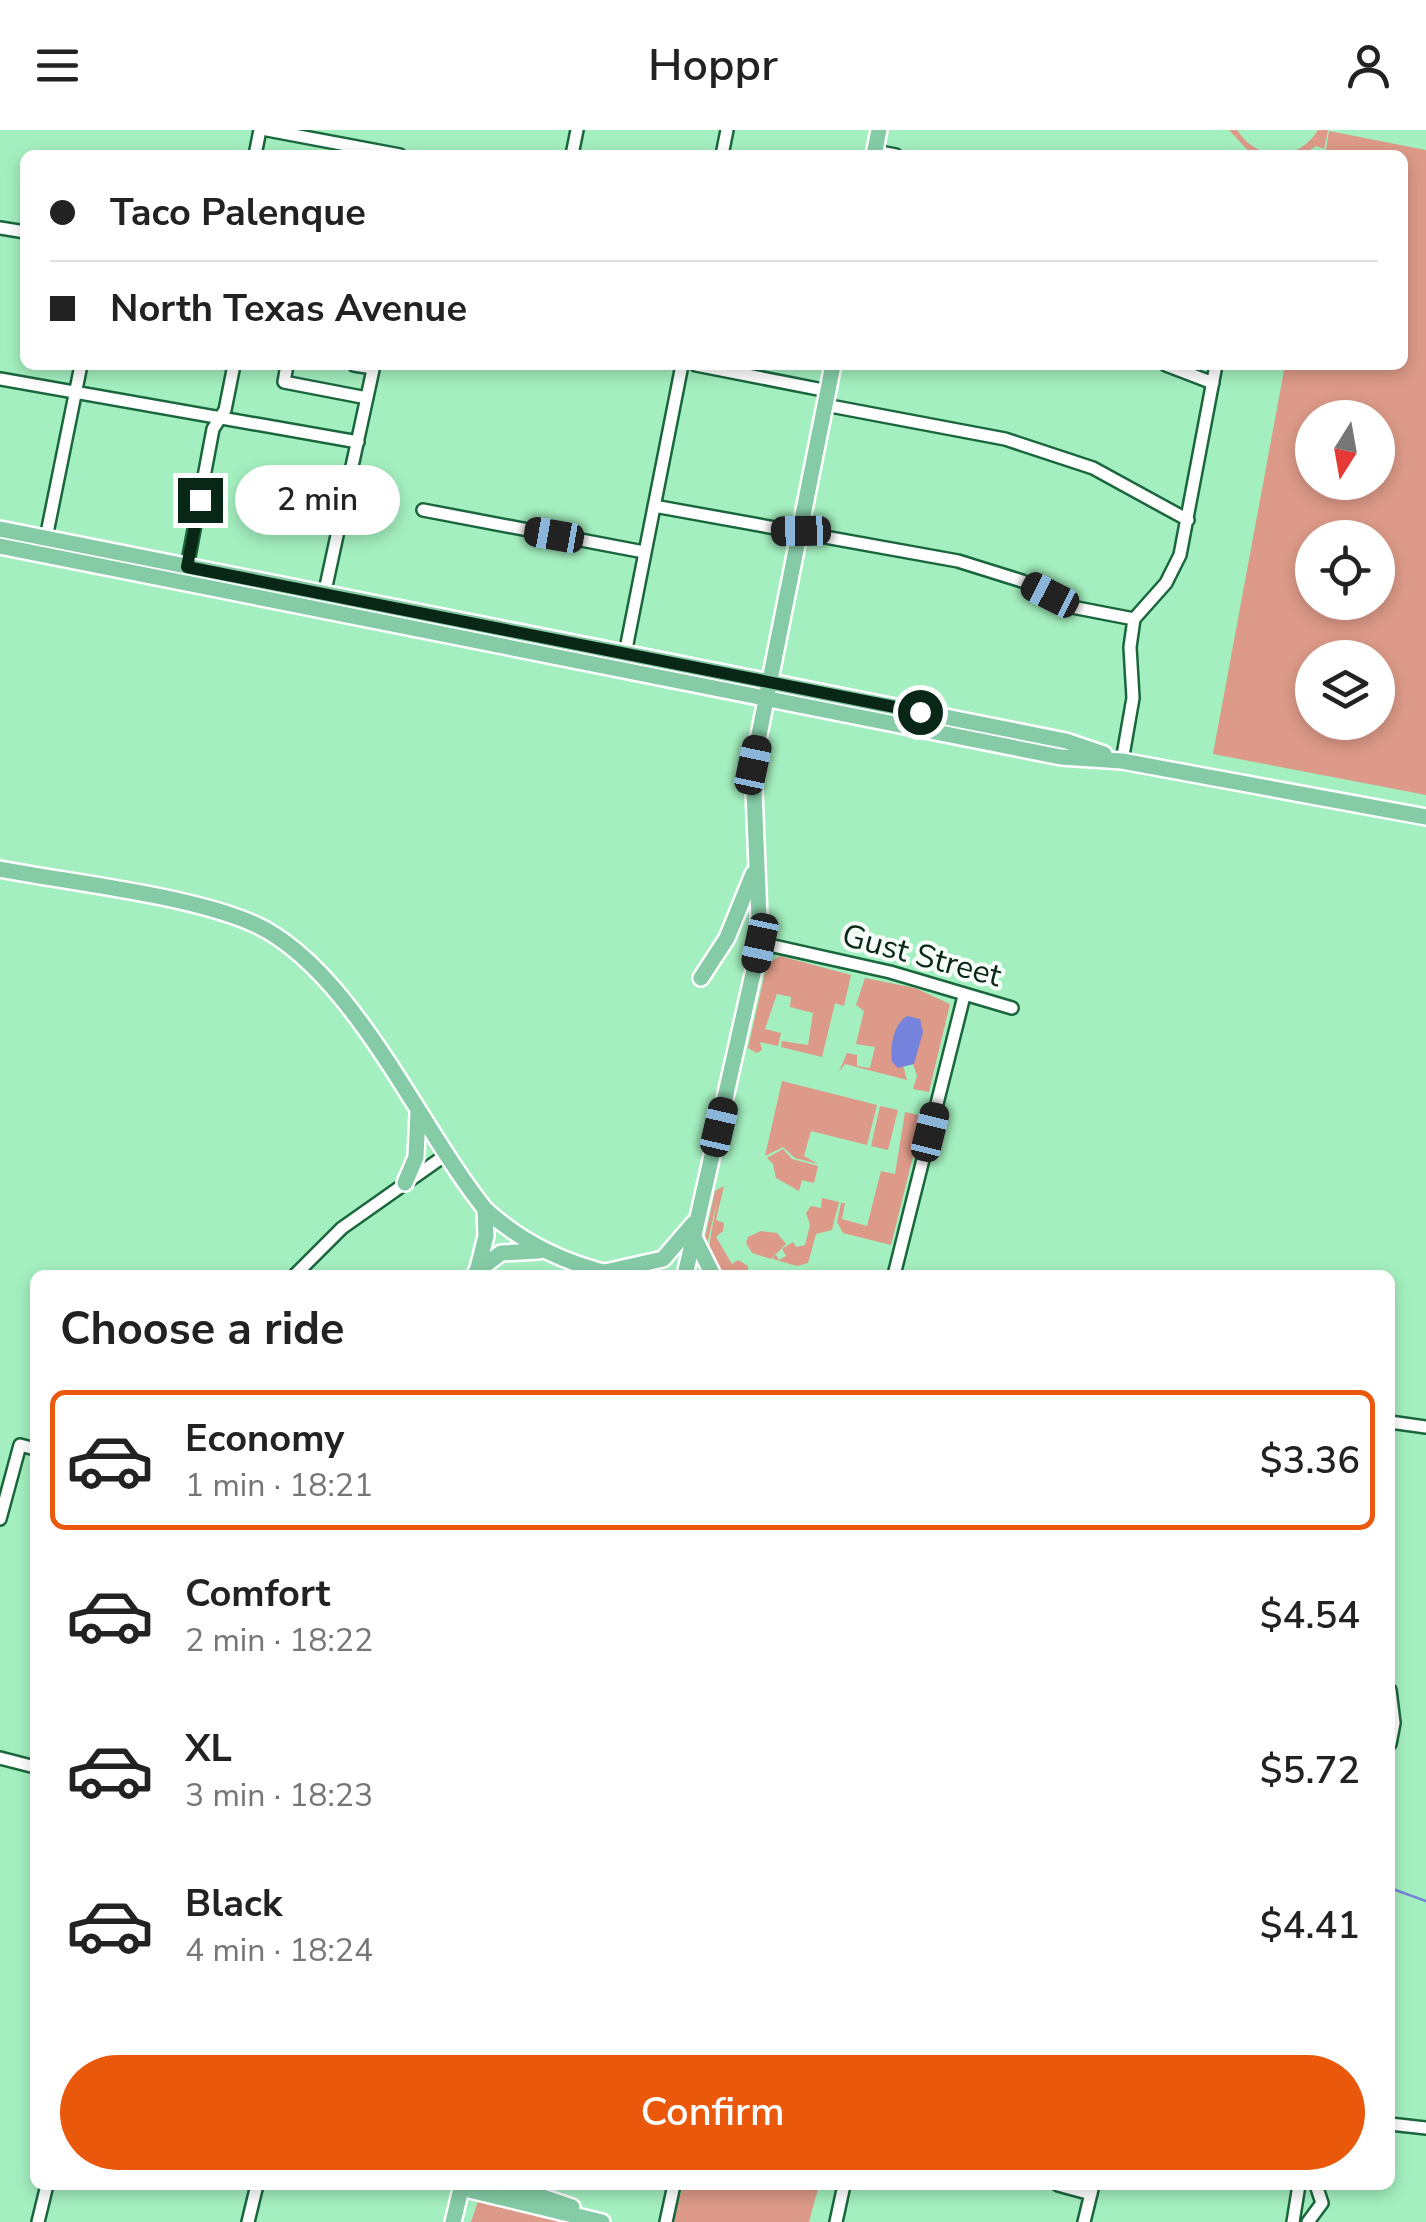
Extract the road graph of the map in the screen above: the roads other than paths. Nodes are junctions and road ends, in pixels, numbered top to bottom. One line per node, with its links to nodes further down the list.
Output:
1 (271, 131): 2 (street)
2 (373, 150)
3 (81, 370): 14 (street)
4 (233, 370): 17 (street)
5 (287, 370): 15 (street)
6 (373, 370): 15 (street)
7 (681, 370): 19 (street)
8 (716, 370): 16 (street)
9 (832, 370): 16 (main road)
10 (1180, 370): 13 (street)
11 (1215, 370): 13 (street)
12 (0, 379): 14 (street)
13 (1213, 382): 21 (street)
14 (76, 394): 17 (street); 24 (street)
15 (367, 398): 18 (street)
16 (827, 398): 21 (street); 23 (main road)
17 (218, 420): 18 (street); 28 (street)
18 (358, 442): 30 (street)
19 (654, 506): 23 (street); 26 (street)
20 (422, 510): 26 (street)
21 (1188, 520): 32 (street)
22 (0, 528): 24 (main road)
23 (801, 531): 32 (street); 36 (main road)
24 (46, 538): 28 (main road)
25 (0, 546): 27 (main road)
26 (644, 552): 35 (street)
27 (86, 564): 29 (main road); 31 (main road)
28 (187, 567): 29 (main road)
29 (217, 573): 30 (main road)
30 (324, 594): 31 (street); 33 (main road)
31 (320, 612): 34 (main road)
32 (1134, 620): 38 (street)
33 (534, 636): 34 (main road); 35 (main road)
34 (471, 642): 37 (main road)
35 (625, 654): 36 (main road)
36 (770, 682): 37 (main road); 38 (main road)
37 (766, 700): 38 (main road); 40 (main road)
38 (1122, 761): 39 (main road)
39 (1426, 816)
40 (756, 865): 42 (main road); 43 (main road)
41 (0, 869): 46 (main road)
42 (760, 943): 44 (street, Gust Street); 50 (main road)
43 (701, 978)
44 (964, 996): 45 (street, Gust Street); 60 (street)
45 (1012, 1008)
46 (418, 1112): 47 (main road); 48 (main road)
47 (447, 1154): 48 (street); 49 (main road)
48 (405, 1183): 53 (street)
49 (486, 1209): 52 (main road); 54 (main road)
50 (698, 1216): 51 (main road); 57 (main road)
51 (694, 1235): 58 (main road); 59 (main road)
52 (544, 1251): 55 (main road); 56 (main road)
53 (300, 1270)
54 (477, 1270)
55 (481, 1270)
56 (591, 1270)
57 (620, 1270)
58 (686, 1270)
59 (711, 1270)
60 (895, 1270)
61 (1395, 1423): 62 (street)
62 (1426, 1427)
63 (30, 1448): 64 (street)
64 (0, 1519)
65 (0, 1758): 66 (street)
66 (30, 1766)
67 (1395, 2125): 68 (street)
68 (1426, 2128)
69 (46, 2190): 79 (street)
70 (256, 2190): 80 (street)
71 (457, 2190): 81 (main road)
72 (473, 2190): 82 (main road)
73 (524, 2190): 82 (main road)
74 (673, 2190): 83 (street)
75 (843, 2190): 84 (street)
76 (1092, 2190): 85 (street)
77 (1298, 2190): 86 (street)
78 (1318, 2190): 87 (street)
79 (38, 2222)
80 (248, 2222)
81 (453, 2222)
82 (602, 2222)
83 (666, 2222)
84 (836, 2222)
85 (1084, 2222)
86 (1294, 2222)
87 (1308, 2222)

